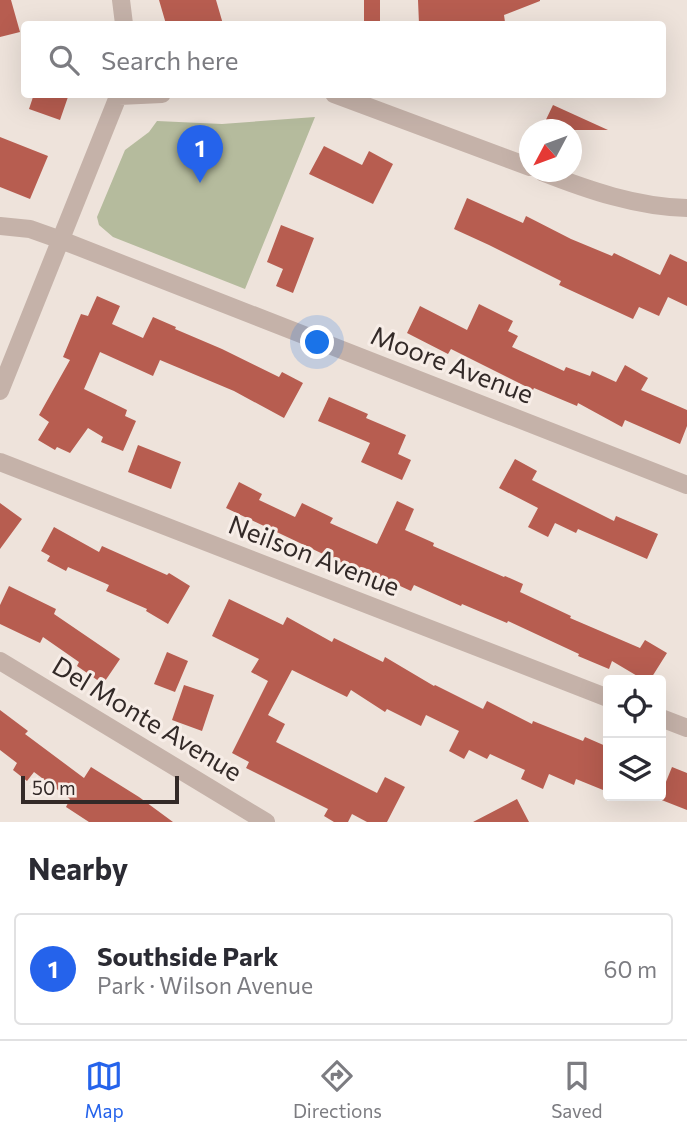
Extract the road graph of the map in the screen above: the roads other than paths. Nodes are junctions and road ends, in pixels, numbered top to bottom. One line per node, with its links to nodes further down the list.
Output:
1 (121, 0): 2 (street)
2 (124, 21)
3 (118, 98): 9 (street)
4 (345, 98): 5 (street)
5 (519, 163)
6 (567, 182): 7 (street)
7 (687, 208)
8 (0, 226): 9 (street, Moore Avenue)
9 (61, 240): 10 (street); 12 (street, Moore Avenue)
10 (0, 391)
11 (0, 462): 14 (street, Neilson Avenue)
12 (687, 485)
13 (0, 661): 17 (street, Del Monte Avenue)
14 (603, 696)
15 (666, 720): 16 (street)
16 (687, 729)
17 (266, 822)

